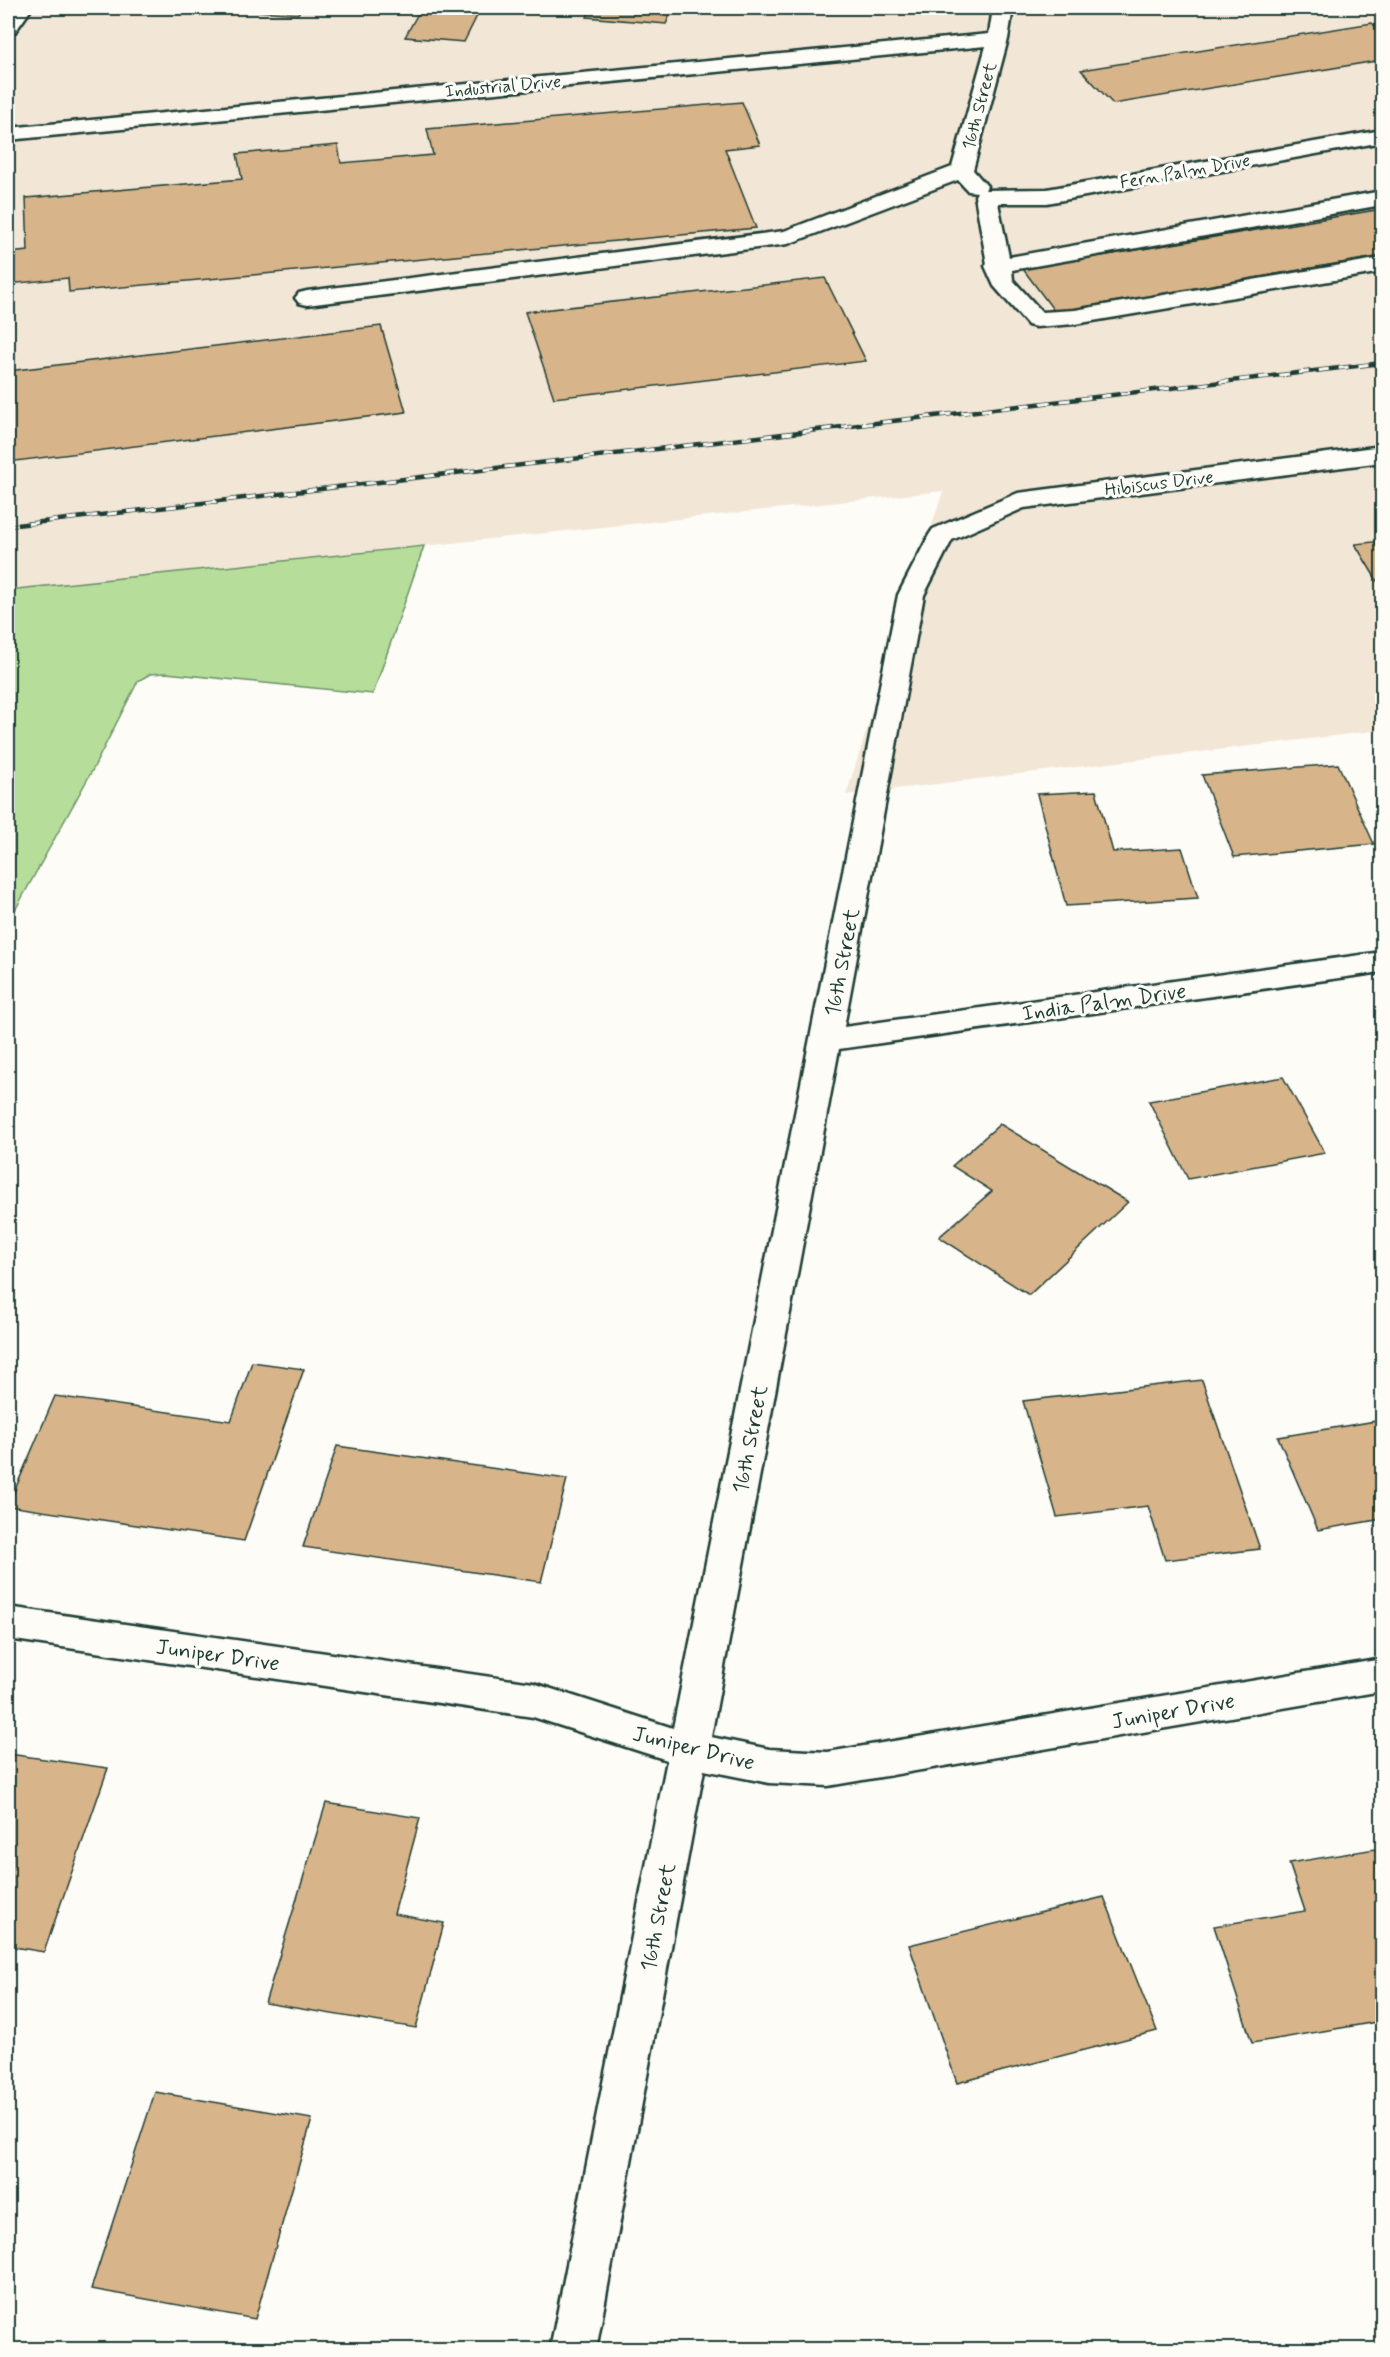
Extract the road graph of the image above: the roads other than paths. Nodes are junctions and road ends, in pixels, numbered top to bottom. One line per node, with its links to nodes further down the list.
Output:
1 (22, 8): 3 (street)
2 (1003, 8): 4 (street, 16th Street)
3 (8, 28)
4 (998, 39): 5 (street, Industrial Drive); 7 (street, 16th Street)
5 (8, 134)
6 (1383, 136): 8 (street, Fern Palm Drive)
7 (962, 171): 8 (street, 16th Street); 12 (street)
8 (986, 196): 11 (street)
9 (1383, 198): 11 (street)
10 (1383, 265): 11 (street)
11 (998, 266)
12 (307, 298)
13 (1383, 454): 14 (street, Hibiscus Drive)
14 (942, 535): 16 (street, 16th Street)
15 (1383, 963): 16 (street, India Palm Drive)
16 (826, 1040): 19 (street, 16th Street)
17 (8, 1623): 19 (street, Juniper Drive)
18 (1383, 1675): 19 (street, Juniper Drive)
19 (689, 1750): 20 (street, 16th Street)
20 (573, 2349)

